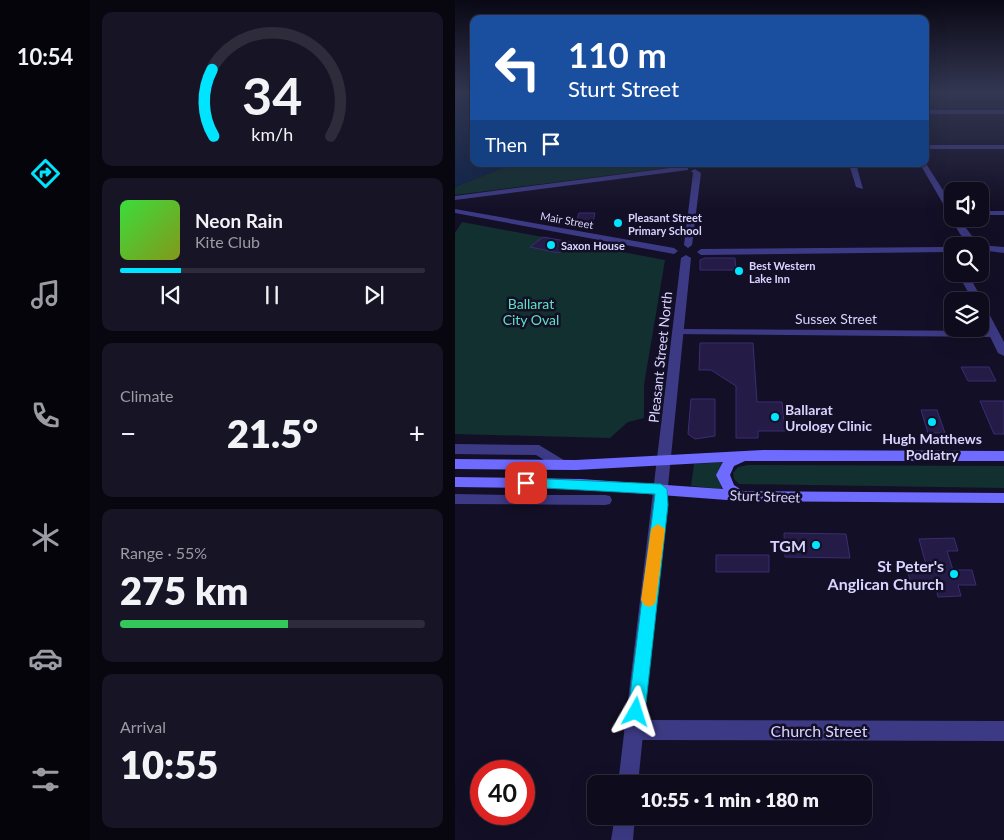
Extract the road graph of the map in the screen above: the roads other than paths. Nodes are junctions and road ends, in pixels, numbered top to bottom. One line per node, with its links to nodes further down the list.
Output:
1 (929, 147): 2 (street)
2 (1004, 147)
3 (694, 167): 7 (street); 16 (street)
4 (853, 167): 6 (street)
5 (926, 167): 8 (street)
6 (860, 187)
7 (455, 198)
8 (944, 199)
9 (455, 211): 18 (street, Mair Street)
10 (989, 213): 11 (street)
11 (1004, 213)
12 (960, 227): 13 (street)
13 (963, 232): 14 (street); 15 (street)
14 (963, 237)
15 (968, 237)
16 (688, 245): 18 (street); 20 (street)
17 (989, 250): 19 (street)
18 (674, 251): 22 (street)
19 (1004, 251)
20 (701, 252): 21 (street); 22 (street)
21 (944, 254)
22 (686, 258): 28 (street, Pleasant Street North)
23 (968, 282): 25 (street)
24 (969, 282): 25 (street)
25 (970, 285): 26 (street)
26 (974, 292)
27 (989, 324): 29 (street)
28 (677, 332): 29 (street, Sussex Street); 34 (street, Pleasant Street North)
29 (994, 334): 30 (street)
30 (1004, 353)
31 (455, 449): 36 (street)
32 (744, 455): 33 (main road); 34 (main road); 40 (main road)
33 (1004, 456)
34 (664, 460): 36 (main road); 39 (street, Pleasant Street North)
35 (455, 464): 36 (main road)
36 (562, 465)
37 (455, 482): 38 (main road, Sturt Street)
38 (526, 483): 39 (main road, Sturt Street); 43 (street)
39 (661, 489): 40 (main road, Sturt Street); 45 (street, Pleasant Street North)
40 (740, 496): 41 (main road, Sturt Street)
41 (1004, 498)
42 (455, 500): 43 (street)
43 (511, 500): 44 (street)
44 (605, 500)
45 (634, 730): 46 (street, Church Street); 47 (street, Pleasant Street North)
46 (1004, 730)
47 (629, 775)
48 (624, 825): 49 (street)
49 (622, 840)

